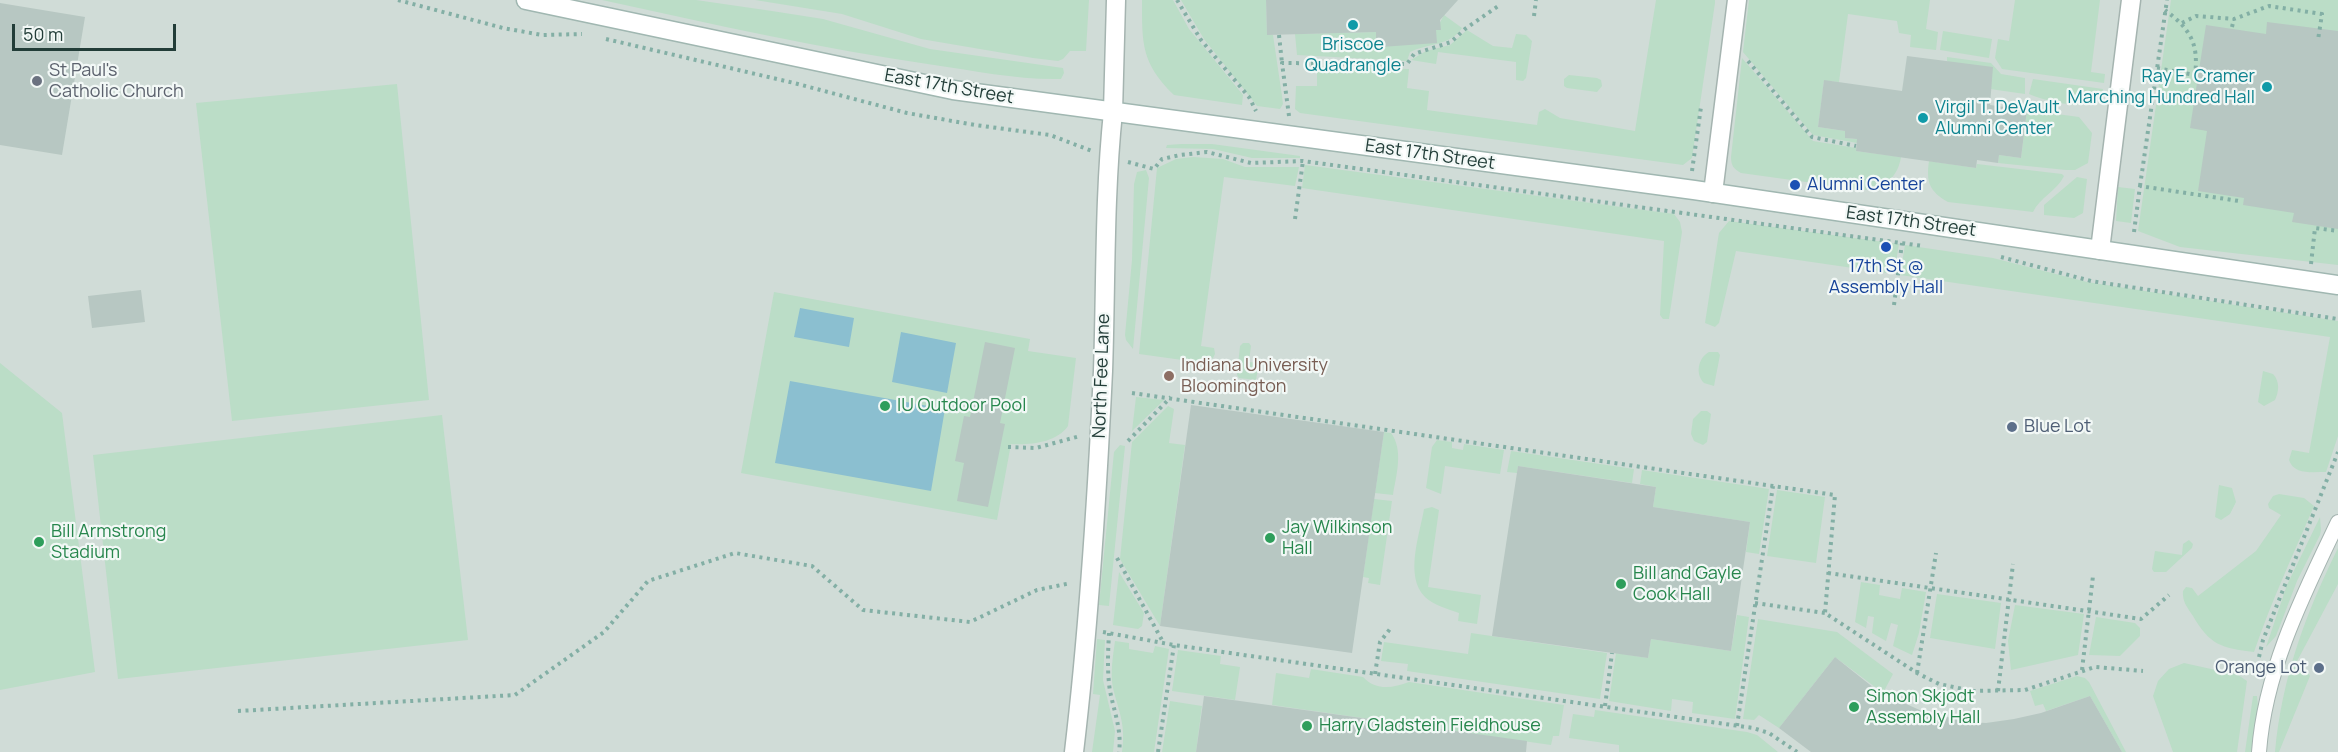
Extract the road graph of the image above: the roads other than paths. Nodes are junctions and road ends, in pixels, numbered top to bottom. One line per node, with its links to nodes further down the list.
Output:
1 (526, 0): 5 (main road, East 17th Street)
2 (1116, 0): 5 (main road, North Fee Lane)
3 (1737, 0): 6 (main road)
4 (2131, 0): 7 (main road)
5 (1113, 112): 6 (main road, East 17th Street); 10 (main road, North Fee Lane)
6 (1713, 193): 7 (main road, East 17th Street)
7 (2100, 250): 8 (main road, East 17th Street)
8 (2338, 285)
9 (2338, 522): 11 (lane)
10 (1074, 752)
11 (2259, 752)

